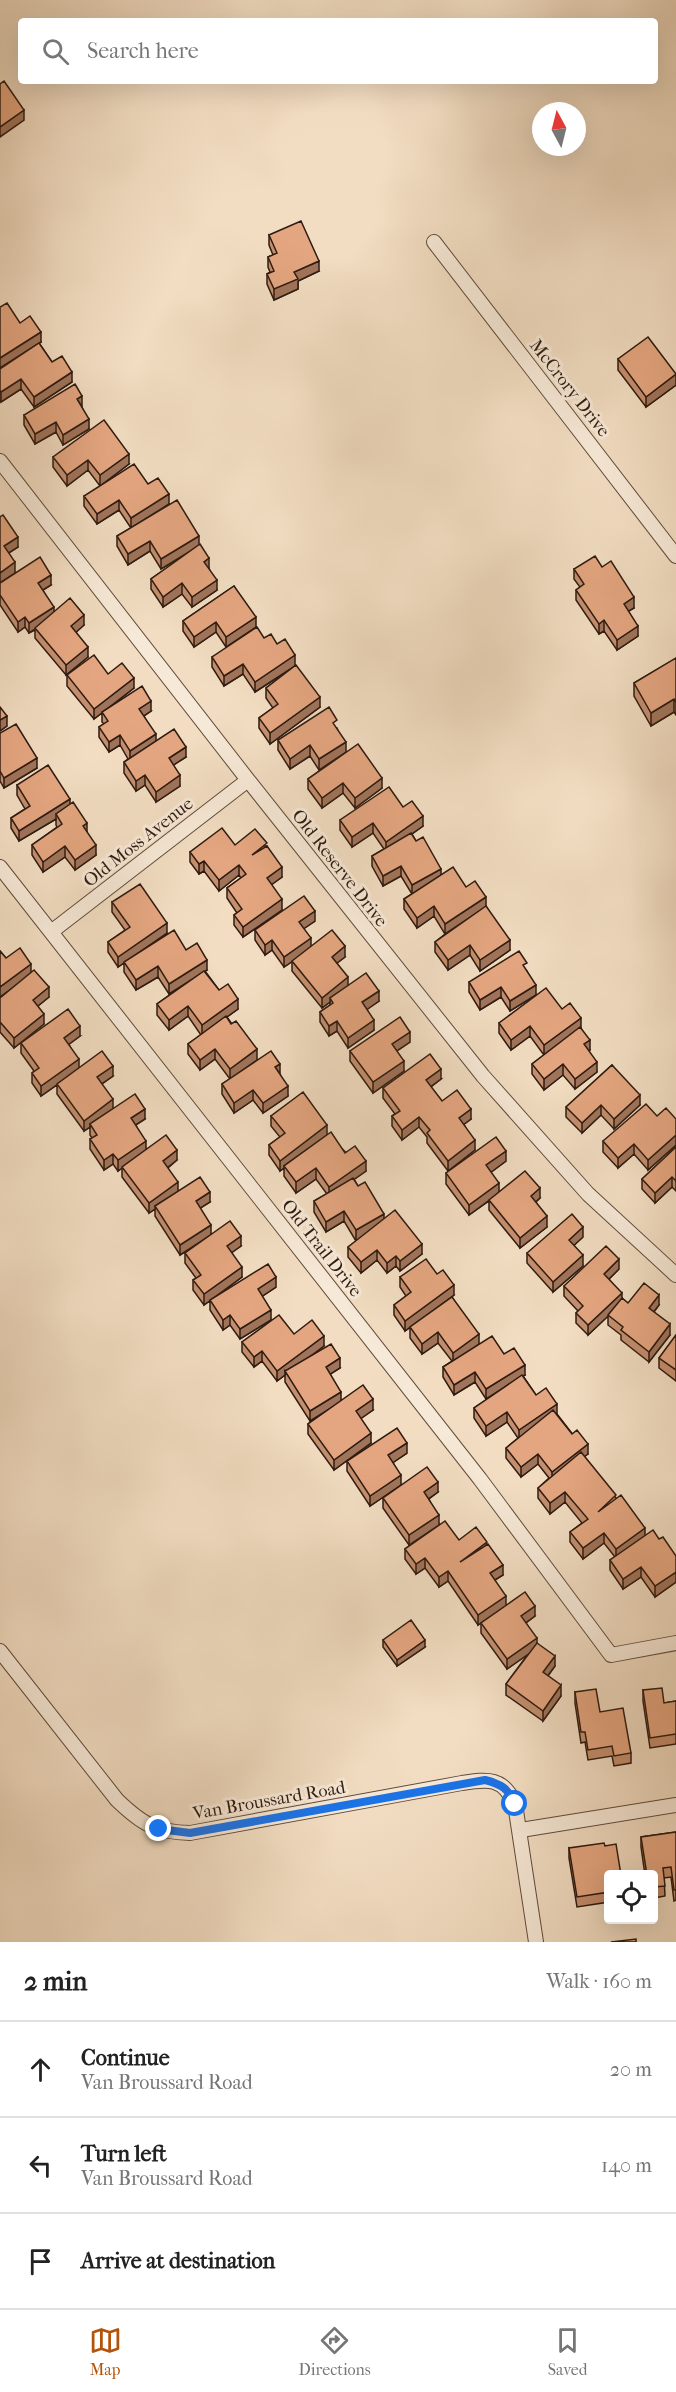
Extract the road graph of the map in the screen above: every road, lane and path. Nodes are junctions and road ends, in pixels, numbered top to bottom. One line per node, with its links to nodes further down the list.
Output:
1 (435, 242): 3 (street, McCrory Drive)
2 (0, 461): 4 (street, Old Reserve Drive)
3 (676, 556)
4 (248, 780): 6 (street, Old Moss Avenue); 7 (street, Old Reserve Drive)
5 (0, 867): 6 (street, Old Trail Drive)
6 (51, 932): 8 (street, Old Trail Drive)
7 (676, 1275)
8 (676, 1643)
9 (0, 1651): 11 (street, Van Broussard Road)
10 (676, 1804): 11 (street)
11 (521, 1830): 12 (street)
12 (536, 1942)

